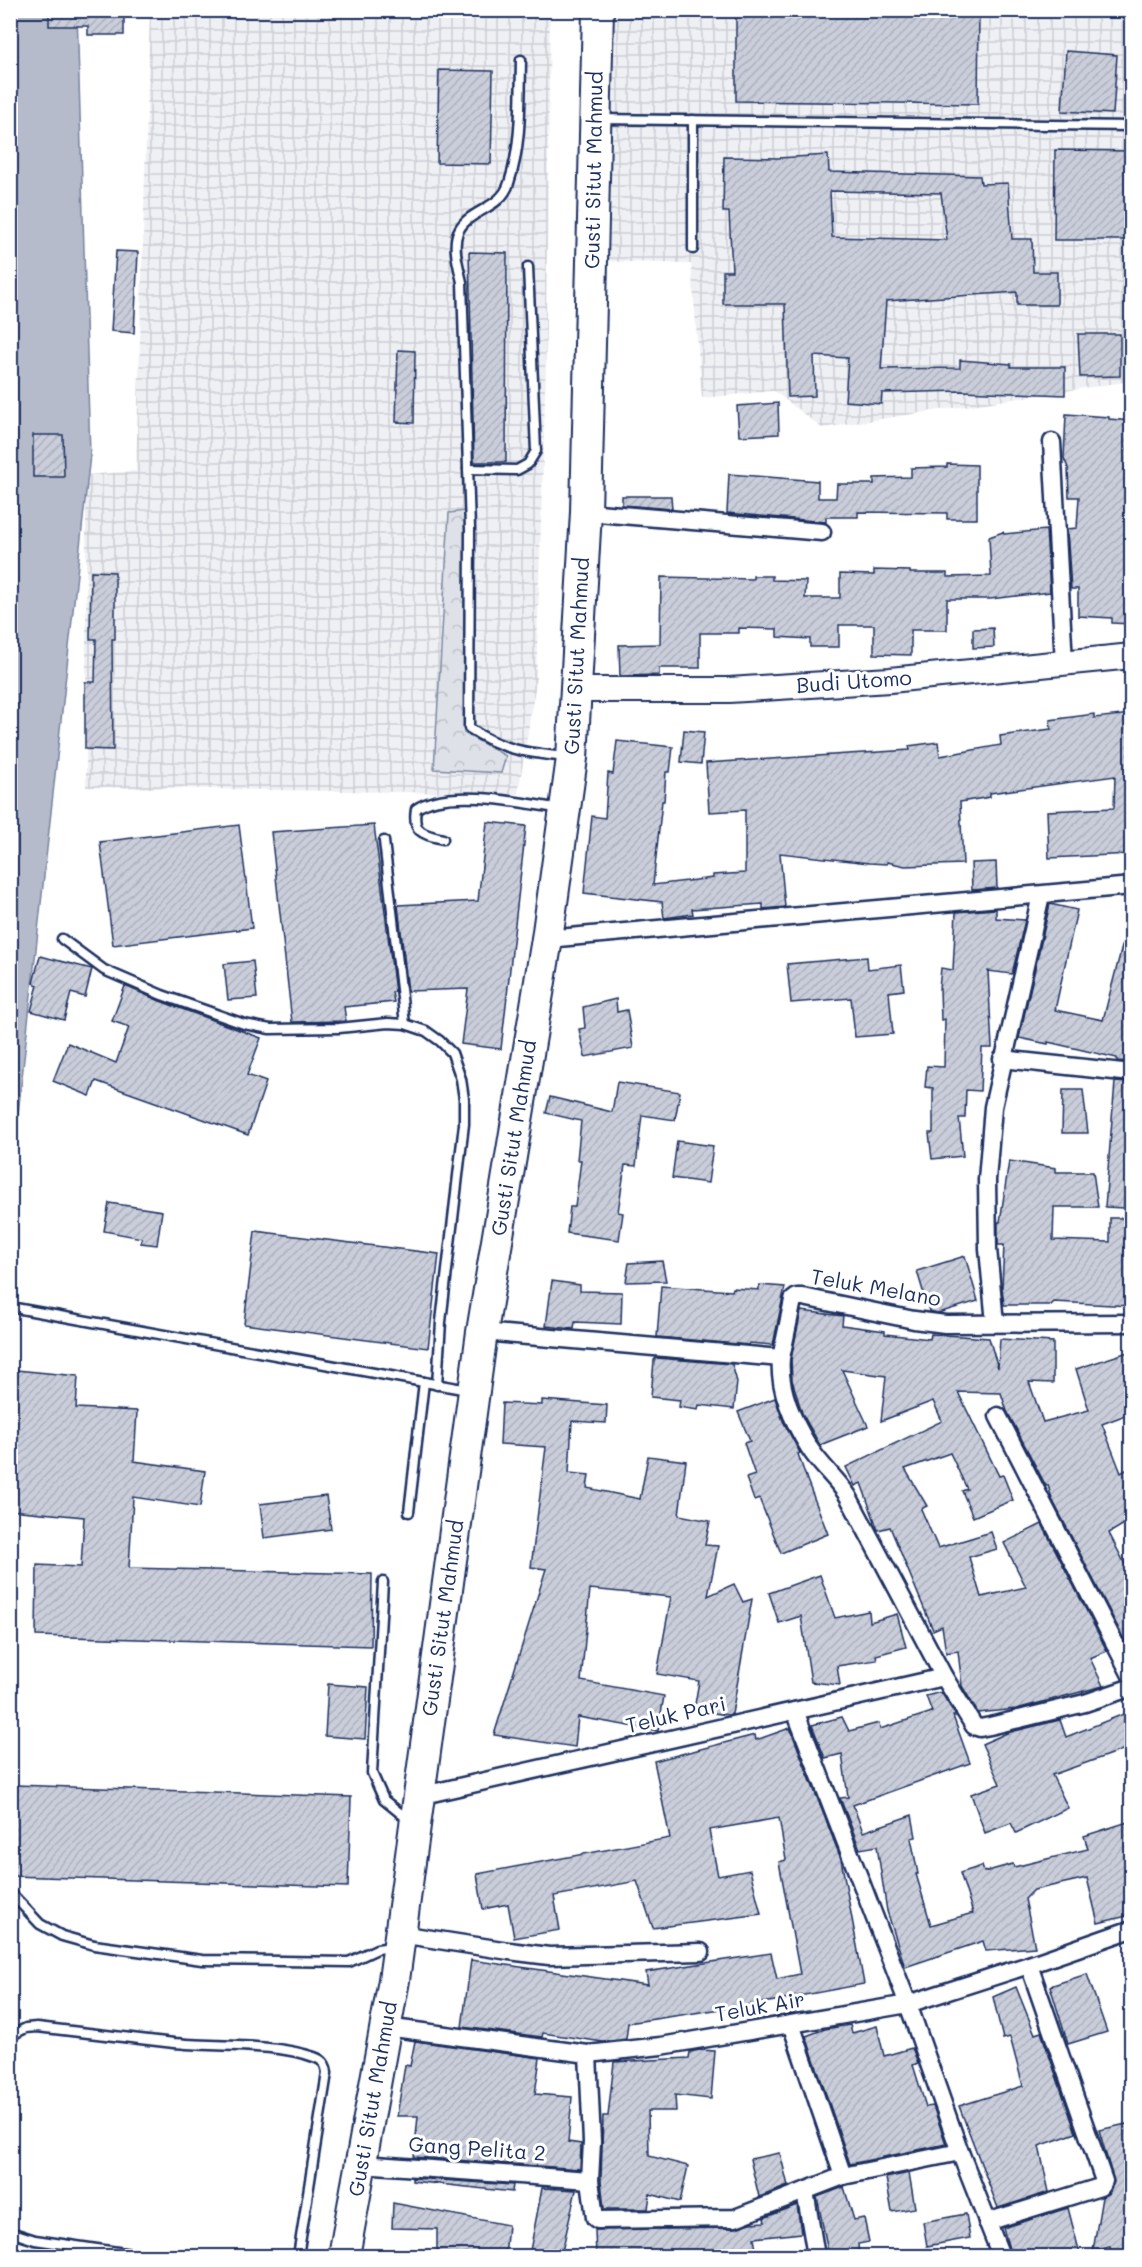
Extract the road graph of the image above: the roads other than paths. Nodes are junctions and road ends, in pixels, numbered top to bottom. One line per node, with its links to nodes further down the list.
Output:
1 (598, 10): 3 (highway, Gusti Situt Mahmud)
2 (521, 60): 9 (lane)
3 (596, 119): 4 (lane); 10 (highway, Gusti Situt Mahmud)
4 (693, 120): 5 (lane); 6 (lane)
5 (1131, 126)
6 (693, 249)
7 (528, 267): 9 (lane)
8 (1052, 442): 13 (street)
9 (468, 469): 15 (lane)
10 (586, 512): 11 (street); 14 (highway, Gusti Situt Mahmud)
11 (822, 532)
12 (1131, 656): 13 (street, Budi Utomo)
13 (1064, 663): 14 (street, Budi Utomo)
14 (576, 690): 15 (highway, Gusti Situt Mahmud)
15 (572, 758): 16 (highway, Gusti Situt Mahmud)
16 (565, 810): 17 (lane); 22 (highway, Gusti Situt Mahmud)
17 (443, 839)
18 (384, 841): 23 (lane)
19 (1131, 886): 20 (street)
20 (1041, 895): 22 (street); 24 (street)
21 (62, 939): 23 (lane)
22 (547, 939): 29 (highway, Gusti Situt Mahmud)
23 (405, 1024): 32 (lane)
24 (1002, 1059): 25 (street); 27 (street)
25 (1131, 1073)
26 (10, 1307): 31 (lane)
27 (995, 1323): 28 (street, Teluk Melano); 30 (street, Teluk Melano)
28 (1131, 1323)
29 (482, 1332): 30 (street); 33 (highway, Gusti Situt Mahmud)
30 (781, 1358): 37 (street)
31 (424, 1382): 32 (lane); 35 (lane)
32 (437, 1385): 33 (lane)
33 (474, 1391): 41 (highway, Gusti Situt Mahmud)
34 (998, 1416): 38 (street)
35 (409, 1512)
36 (383, 1582): 41 (lane)
37 (944, 1677): 39 (street); 40 (street, Teluk Pari)
38 (1131, 1677)
39 (1131, 1687)
40 (795, 1711): 41 (street, Teluk Pari); 47 (street)
41 (417, 1811): 44 (highway, Gusti Situt Mahmud)
42 (10, 1892): 44 (lane)
43 (1131, 1929): 46 (street, Teluk Air)
44 (399, 1940): 45 (street); 49 (highway, Gusti Situt Mahmud)
45 (701, 1952)
46 (1029, 1965): 47 (street, Teluk Air); 57 (street)
47 (908, 2004): 48 (street, Teluk Air); 52 (street)
48 (791, 2024): 51 (street, Teluk Air); 54 (street)
49 (386, 2027): 51 (street, Teluk Air); 53 (highway, Gusti Situt Mahmud)
50 (10, 2036): 60 (lane)
51 (588, 2054): 55 (street)
52 (960, 2152): 54 (street); 57 (street)
53 (361, 2164): 55 (street, Gang Pelita 2); 61 (highway, Gusti Situt Mahmud)
54 (843, 2176): 56 (street)
55 (590, 2180): 56 (street)
56 (805, 2191): 62 (street)
57 (987, 2222): 63 (street)
58 (10, 2232): 59 (lane)
59 (145, 2256)
60 (298, 2256)
61 (346, 2256)
62 (816, 2256)
63 (1001, 2256)

